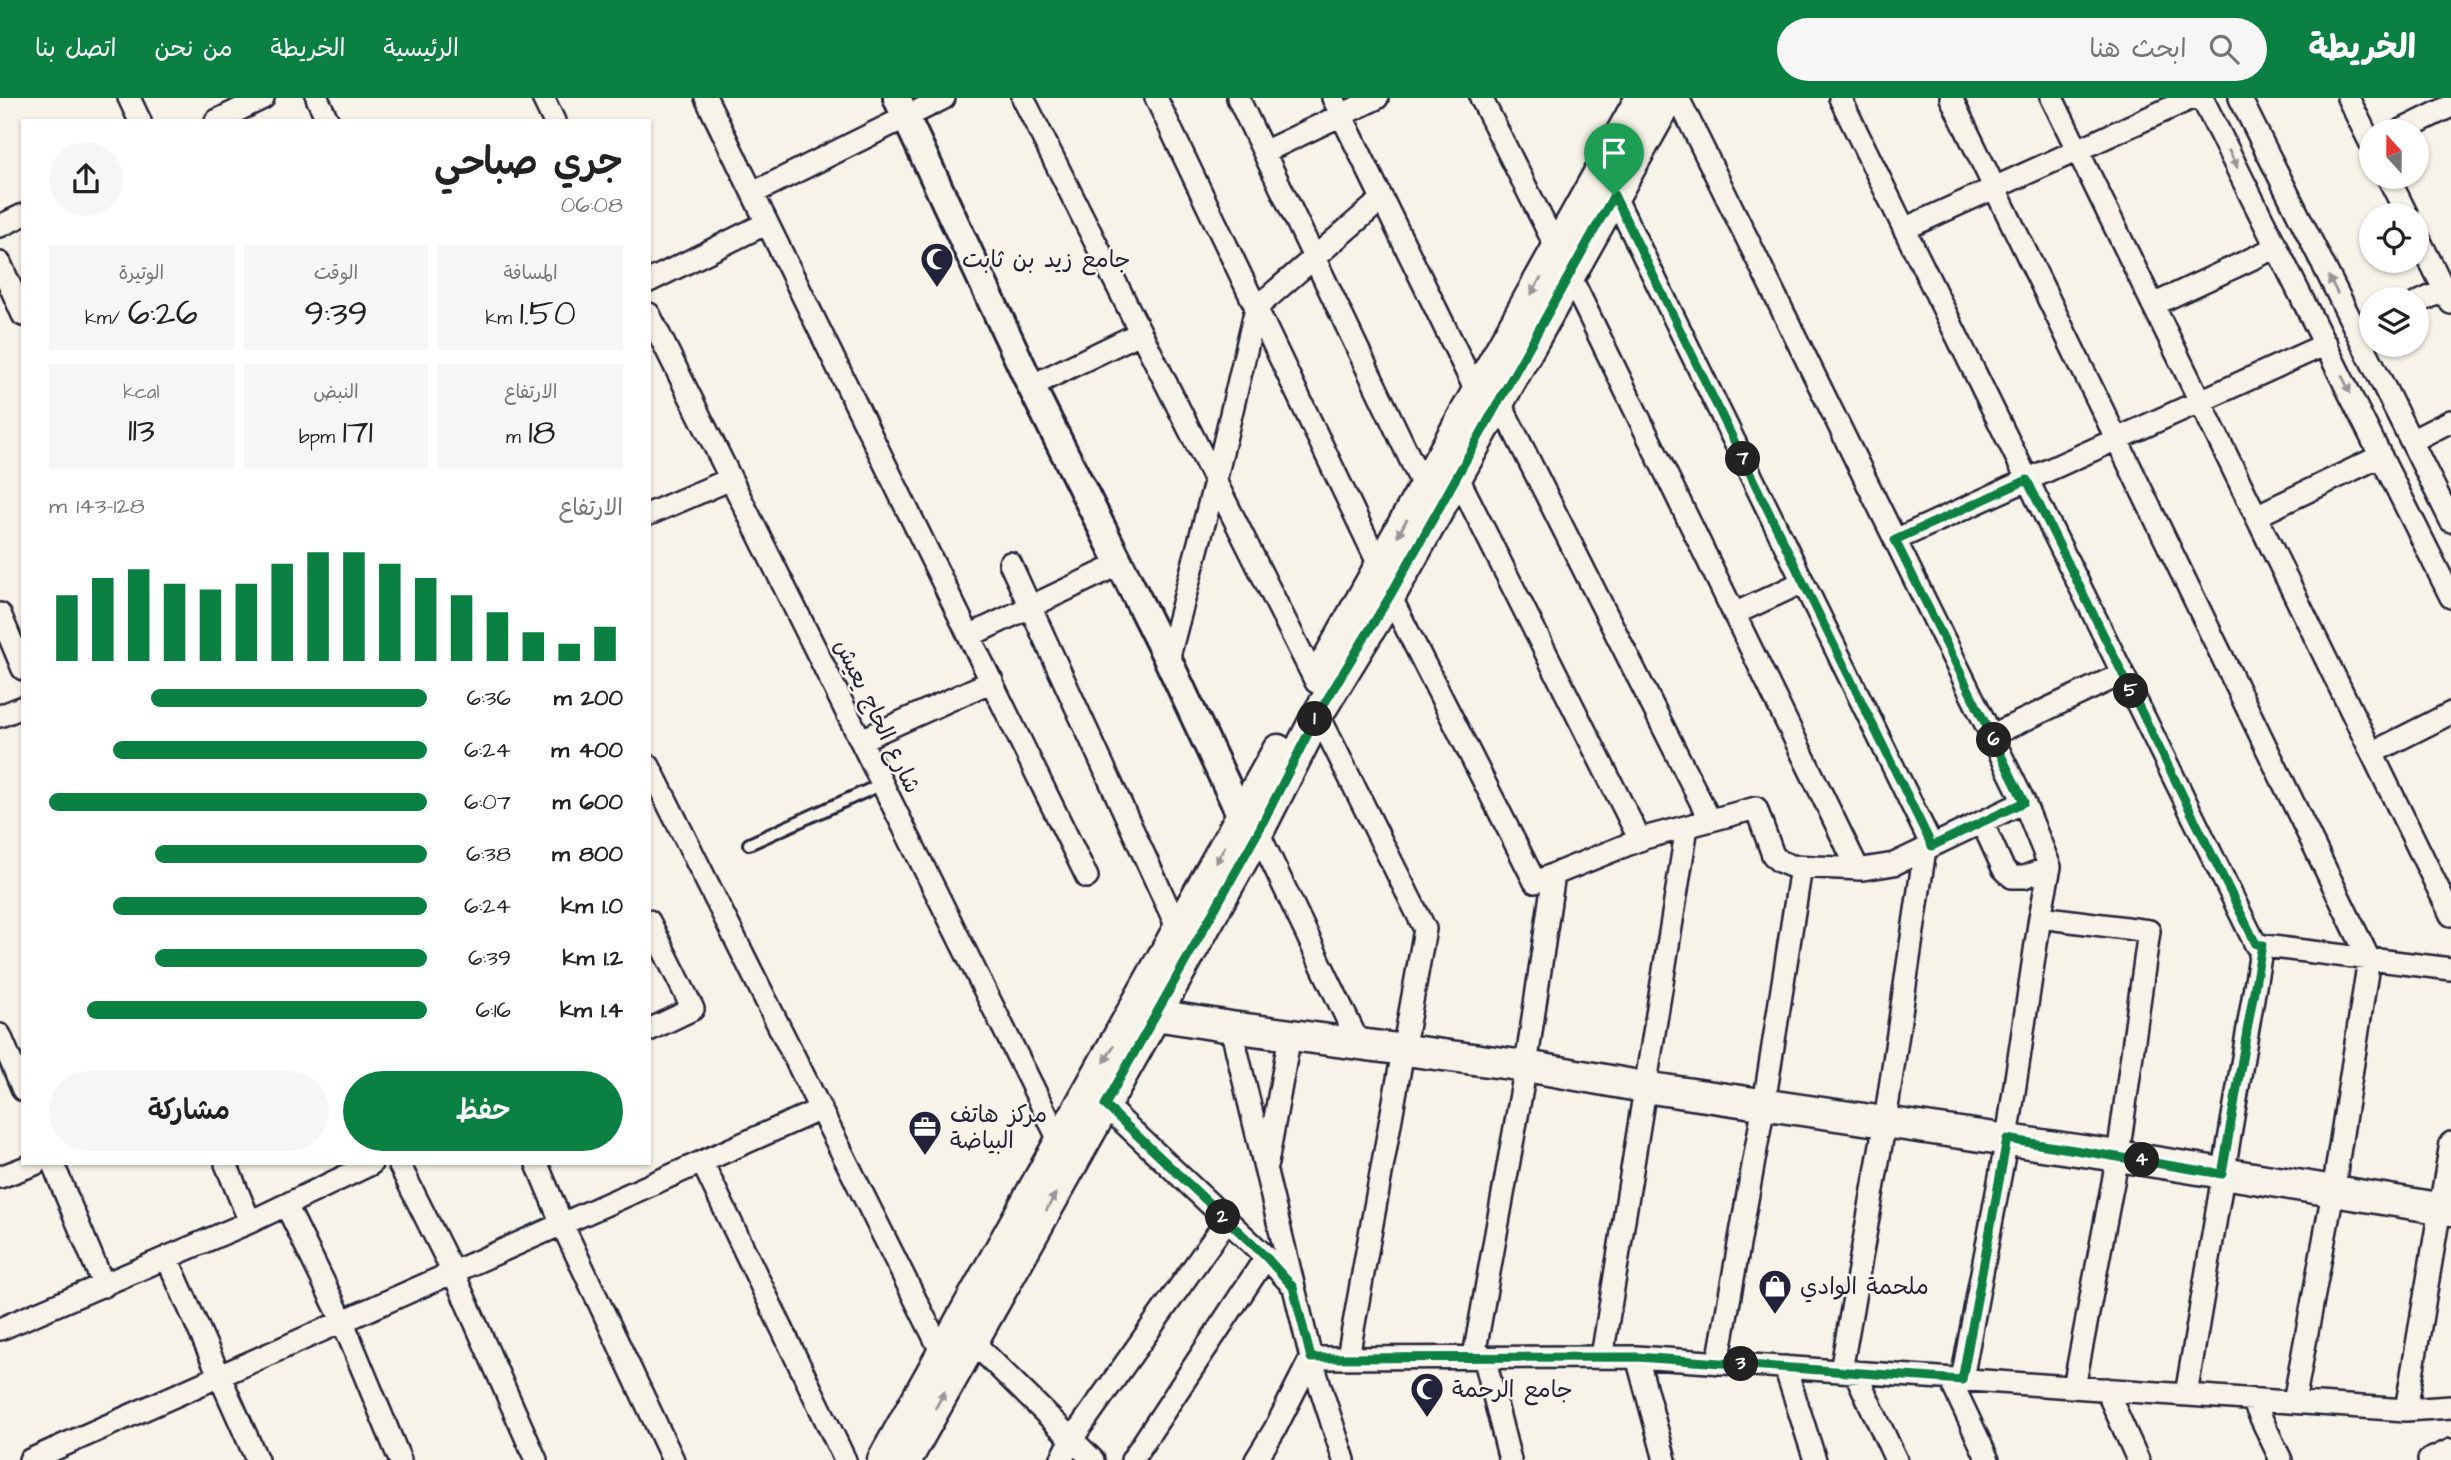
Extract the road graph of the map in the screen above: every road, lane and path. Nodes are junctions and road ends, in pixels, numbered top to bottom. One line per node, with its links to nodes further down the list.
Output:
1 (129, 98): 25 (street)
2 (317, 98): 27 (street)
3 (543, 98): 28 (street)
4 (706, 98): 34 (street)
5 (944, 98): 22 (street)
6 (1023, 98): 55 (street)
7 (1156, 98): 51 (street)
8 (1238, 98): 32 (street)
9 (1377, 98): 23 (street)
10 (1481, 98): 42 (street)
11 (1669, 98): 35 (main road)
12 (1678, 98): 73 (street)
13 (1840, 98): 40 (street)
14 (1951, 98): 33 (street)
15 (2052, 98): 31 (street)
16 (2192, 98): 31 (street)
17 (2202, 98): 41 (street, one-way to 41)
18 (2240, 98): 54 (street, one-way to 18)
19 (2348, 98): 30 (street)
20 (1637, 100): 42 (main road)
21 (2451, 106): 29 (street)
22 (901, 107): 34 (street); 58 (street)
23 (1337, 107): 32 (street); 36 (street)
24 (256, 108): 26 (street)
25 (139, 119)
26 (222, 119)
27 (327, 119)
28 (553, 119)
29 (2424, 119)
30 (2359, 120)
31 (2076, 149): 33 (street); 50 (street)
32 (1264, 152): 43 (street)
33 (1994, 187): 40 (street); 62 (street)
34 (753, 193): 38 (street)
35 (1614, 195): 46 (main road); 77 (street)
36 (1382, 199): 43 (street); 59 (street)
37 (21, 216): 39 (street)
38 (767, 223): 47 (street); 83 (street)
39 (0, 226)
40 (1904, 229): 67 (street)
41 (2277, 247): 50 (street); 56 (street)
42 (1557, 249): 59 (main road, one-way to 59)
43 (1315, 256): 51 (street); 69 (street)
44 (2429, 257): 48 (street)
45 (0, 263): 52 (street)
46 (1570, 276): 59 (main road); 82 (street)
47 (651, 280)
48 (2449, 293): 49 (street)
49 (2429, 299)
50 (2153, 305): 60 (street)
51 (1256, 308): 68 (street); 76 (street)
52 (21, 310)
53 (651, 318): 66 (street, شارع الحاج يعيش)
54 (2359, 318)
55 (1140, 333): 58 (street); 68 (street)
56 (2326, 344): 60 (street); 64 (street, one-way to 64)
57 (2376, 357): 63 (street)
58 (1031, 386): 75 (street)
59 (1488, 397): 65 (main road); 69 (main road); 99 (street)
60 (2200, 403): 62 (street); 71 (street)
61 (2451, 421): 63 (street)
62 (2119, 439): 67 (street); 117 (street)
63 (2411, 441): 72 (street)
64 (2381, 456): 71 (street); 79 (street)
65 (1457, 476): 78 (main road); 103 (street)
66 (731, 479): 70 (street); 94 (street, شارع الحاج يعيش)
67 (2027, 480): 73 (street); 86 (street)
68 (1215, 482): 84 (street); 88 (street)
69 (1424, 488): 76 (main road, one-way to 76)
70 (651, 513)
71 (2256, 516): 95 (street)
72 (2451, 521)
73 (1895, 540): 93 (street)
74 (1010, 563): 80 (street)
75 (1120, 564): 80 (street); 84 (street)
76 (1380, 566): 88 (main road)
77 (1803, 582): 82 (street); 105 (street)
78 (1390, 596): 91 (main road); 109 (street)
79 (2451, 597)
80 (1030, 607): 83 (street); 115 (street)
81 (0, 614): 85 (street)
82 (1734, 614): 108 (street)
83 (969, 636): 87 (street)
84 (1168, 660): 101 (street)
85 (21, 664)
86 (2122, 674): 93 (street); 116 (street)
87 (992, 681): 94 (street); 110 (street)
88 (1316, 682): 101 (main road)
89 (21, 708): 92 (street)
90 (2451, 713): 95 (street)
91 (1318, 714): 101 (main road); 125 (street)
92 (0, 716)
93 (1992, 735): 98 (street)
94 (861, 740): 97 (street, شارع الحاج يعيش)
95 (2372, 753): 111 (street)
96 (651, 770): 131 (street)
97 (882, 784): 104 (lane); 134 (street, شارع الحاج يعيش)
98 (2024, 802): 100 (street); 107 (street)
99 (1710, 820): 102 (street); 106 (street)
100 (1982, 822): 105 (street); 107 (street)
101 (1250, 824): 115 (main road, one-way to 115); 119 (main road); 124 (street)
102 (1687, 827): 103 (street); 128 (street)
103 (1640, 840): 109 (street)
104 (750, 844)
105 (1928, 848): 108 (street); 132 (street)
106 (1801, 867): 108 (street); 129 (street)
107 (2050, 867): 113 (street)
108 (1858, 869)
109 (1554, 874): 126 (street)
110 (1087, 877)
111 (2445, 888): 112 (street)
112 (2451, 915)
113 (2040, 917): 133 (street); 136 (street)
114 (651, 925): 121 (street)
115 (1178, 929): 134 (main road, one-way to 134)
116 (2262, 945): 117 (street); 145 (street)
117 (2370, 959): 118 (street); 147 (street)
118 (2451, 969)
119 (1156, 1015): 120 (main road); 130 (main road)
120 (1231, 1027): 123 (main road); 144 (street)
121 (651, 1029)
122 (0, 1035): 127 (street)
123 (1290, 1035): 124 (main road); 144 (street)
124 (1359, 1044): 125 (main road)
125 (1403, 1049): 126 (main road); 163 (street)
126 (1526, 1066): 128 (main road); 162 (street)
127 (21, 1085)
128 (1644, 1087): 129 (main road); 164 (street)
129 (1764, 1104): 132 (main road); 167 (street)
130 (1105, 1105): 150 (street); 160 (main road, one-way to 130)
131 (821, 1109): 137 (street); 161 (street)
132 (1885, 1122): 133 (main road); 169 (street)
133 (2007, 1139): 136 (main road); 171 (street)
134 (1060, 1142): 161 (main road)
135 (2451, 1143): 149 (street)
136 (2118, 1156): 145 (main road); 172 (street)
137 (702, 1162): 152 (street); 187 (street)
138 (33, 1165): 146 (street)
139 (53, 1165): 156 (street)
140 (226, 1165): 151 (street)
141 (369, 1165): 148 (street)
142 (400, 1165): 155 (street)
143 (537, 1165): 152 (street)
144 (1265, 1172): 157 (street)
145 (2222, 1174): 147 (main road); 174 (street)
146 (0, 1177)
147 (2333, 1192): 149 (main road); 176 (street)
148 (286, 1205): 151 (street); 158 (street)
149 (2446, 1209): 178 (street)
150 (1227, 1220): 153 (street); 179 (street)
151 (250, 1222): 154 (street)
152 (562, 1224): 155 (street); 186 (street)
153 (1266, 1257): 157 (street); 192 (street)
154 (167, 1258): 156 (street); 170 (street)
155 (453, 1272): 158 (street); 185 (street)
156 (104, 1286): 159 (street)
157 (1293, 1287): 166 (street)
158 (342, 1320): 170 (street); 184 (street)
159 (0, 1329)
160 (973, 1342): 179 (street); 189 (main road, one-way to 160)
161 (942, 1353): 188 (main road)
162 (1479, 1356): 163 (street); 164 (street); 195 (street)
163 (1348, 1357): 166 (street)
164 (1602, 1357): 165 (street)
165 (1637, 1357): 167 (street); 196 (street)
166 (1311, 1358): 193 (street); 194 (street)
167 (1718, 1363): 168 (street)
168 (1785, 1367): 169 (street); 181 (street)
169 (1848, 1372): 171 (street); 197 (street)
170 (220, 1374): 182 (street); 183 (street)
171 (1956, 1379): 172 (street); 198 (street)
172 (2074, 1387): 173 (street)
173 (2106, 1389): 174 (street); 199 (street)
174 (2186, 1395): 175 (street)
175 (2252, 1399): 176 (street); 200 (street)
176 (2294, 1402): 178 (street)
177 (2451, 1408): 178 (street)
178 (2406, 1410)
179 (1072, 1439): 190 (street); 191 (street)
180 (2451, 1450): 201 (street)
181 (1813, 1459)
182 (30, 1460)
183 (257, 1460)
184 (400, 1460)
185 (536, 1460)
186 (673, 1460)
187 (845, 1460)
188 (883, 1460)
189 (906, 1460)
190 (1061, 1460)
191 (1093, 1460)
192 (1132, 1460)
193 (1256, 1460)
194 (1344, 1460)
195 (1510, 1460)
196 (1665, 1460)
197 (1896, 1460)
198 (1988, 1460)
199 (2138, 1460)
200 (2281, 1460)
201 (2429, 1460)

